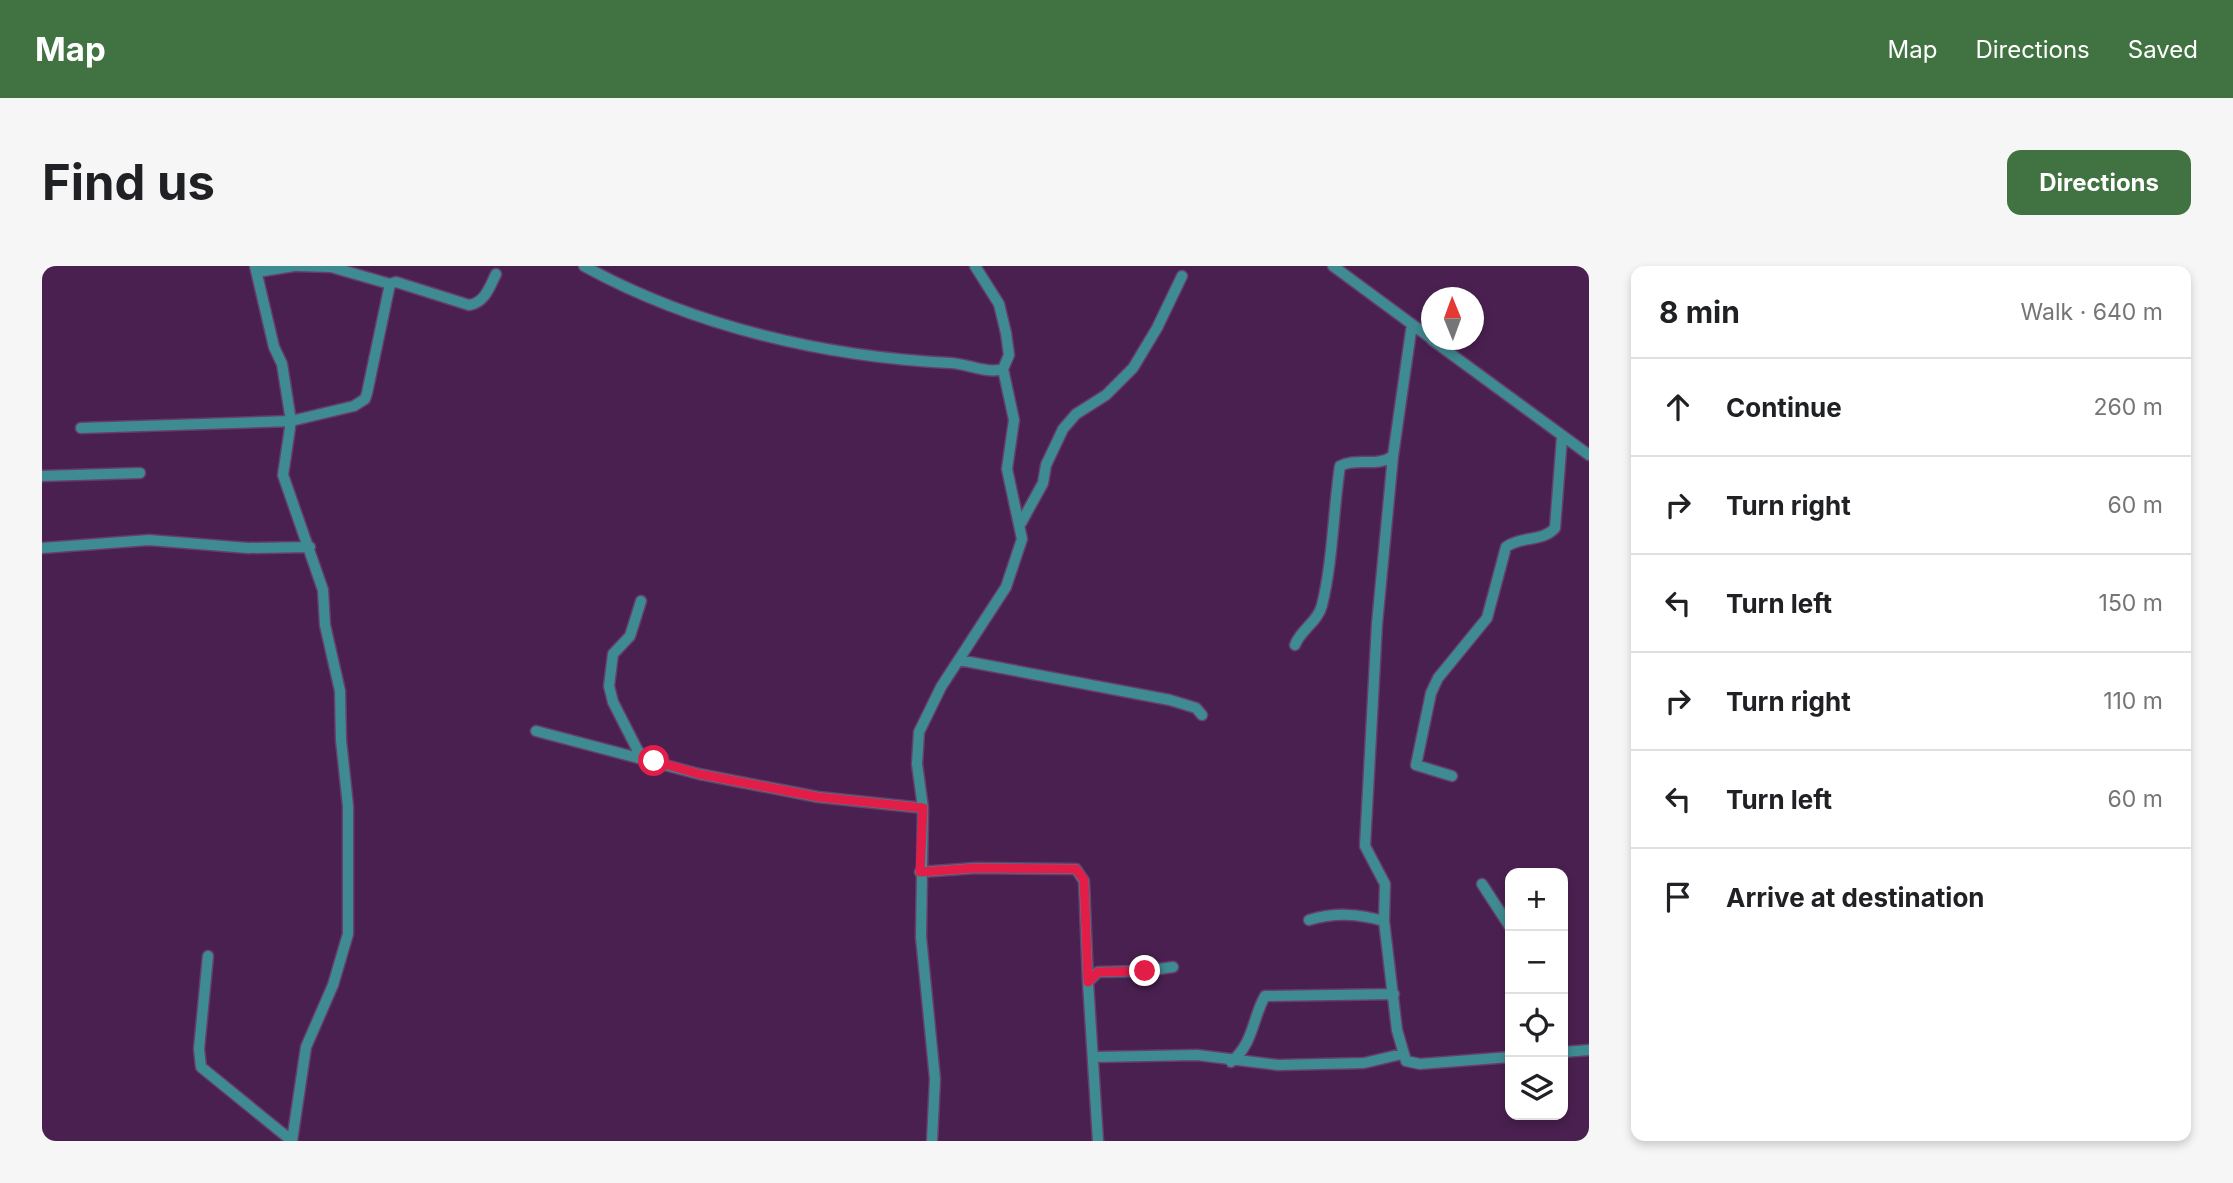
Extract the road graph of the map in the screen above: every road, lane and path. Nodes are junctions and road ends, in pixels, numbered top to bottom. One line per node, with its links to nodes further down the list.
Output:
1 (296, 266): 5 (street); 8 (street)
2 (584, 266): 12 (street)
3 (975, 266): 12 (street)
4 (1333, 266): 9 (street)
5 (256, 269): 13 (street)
6 (496, 274): 8 (street)
7 (1182, 276): 20 (street)
8 (390, 284): 13 (street)
9 (1412, 324): 10 (street); 17 (street)
10 (1421, 331)
11 (1447, 350): 15 (street)
12 (1003, 369): 20 (street)
13 (291, 421): 14 (street); 21 (street)
14 (81, 428)
15 (1562, 437): 16 (street); 29 (street)
16 (1589, 455)
17 (1393, 456): 24 (street); 35 (street)
18 (140, 473): 19 (street)
19 (42, 476)
20 (1020, 523): 25 (street)
21 (310, 547): 22 (street); 46 (street)
22 (42, 548)
23 (641, 601): 28 (street)
24 (1295, 645)
25 (959, 660): 26 (street); 30 (street)
26 (1202, 715)
27 (536, 731): 28 (street)
28 (668, 767): 30 (street)
29 (1452, 776)
30 (923, 808): 31 (street)
31 (920, 872): 38 (street); 47 (street)
32 (1482, 884): 33 (street)
33 (1505, 919)
34 (1309, 920): 35 (street)
35 (1384, 921): 39 (street)
36 (208, 956): 46 (street)
37 (1173, 967): 38 (street)
38 (1088, 982): 43 (street)
39 (1394, 994): 42 (street); 45 (street)
40 (1589, 1050): 41 (street)
41 (1568, 1052)
42 (1402, 1054): 44 (street); 45 (street)
43 (1095, 1056): 45 (street); 48 (street)
44 (1505, 1057)
45 (1231, 1062)
46 (292, 1141)
47 (932, 1141)
48 (1098, 1141)

